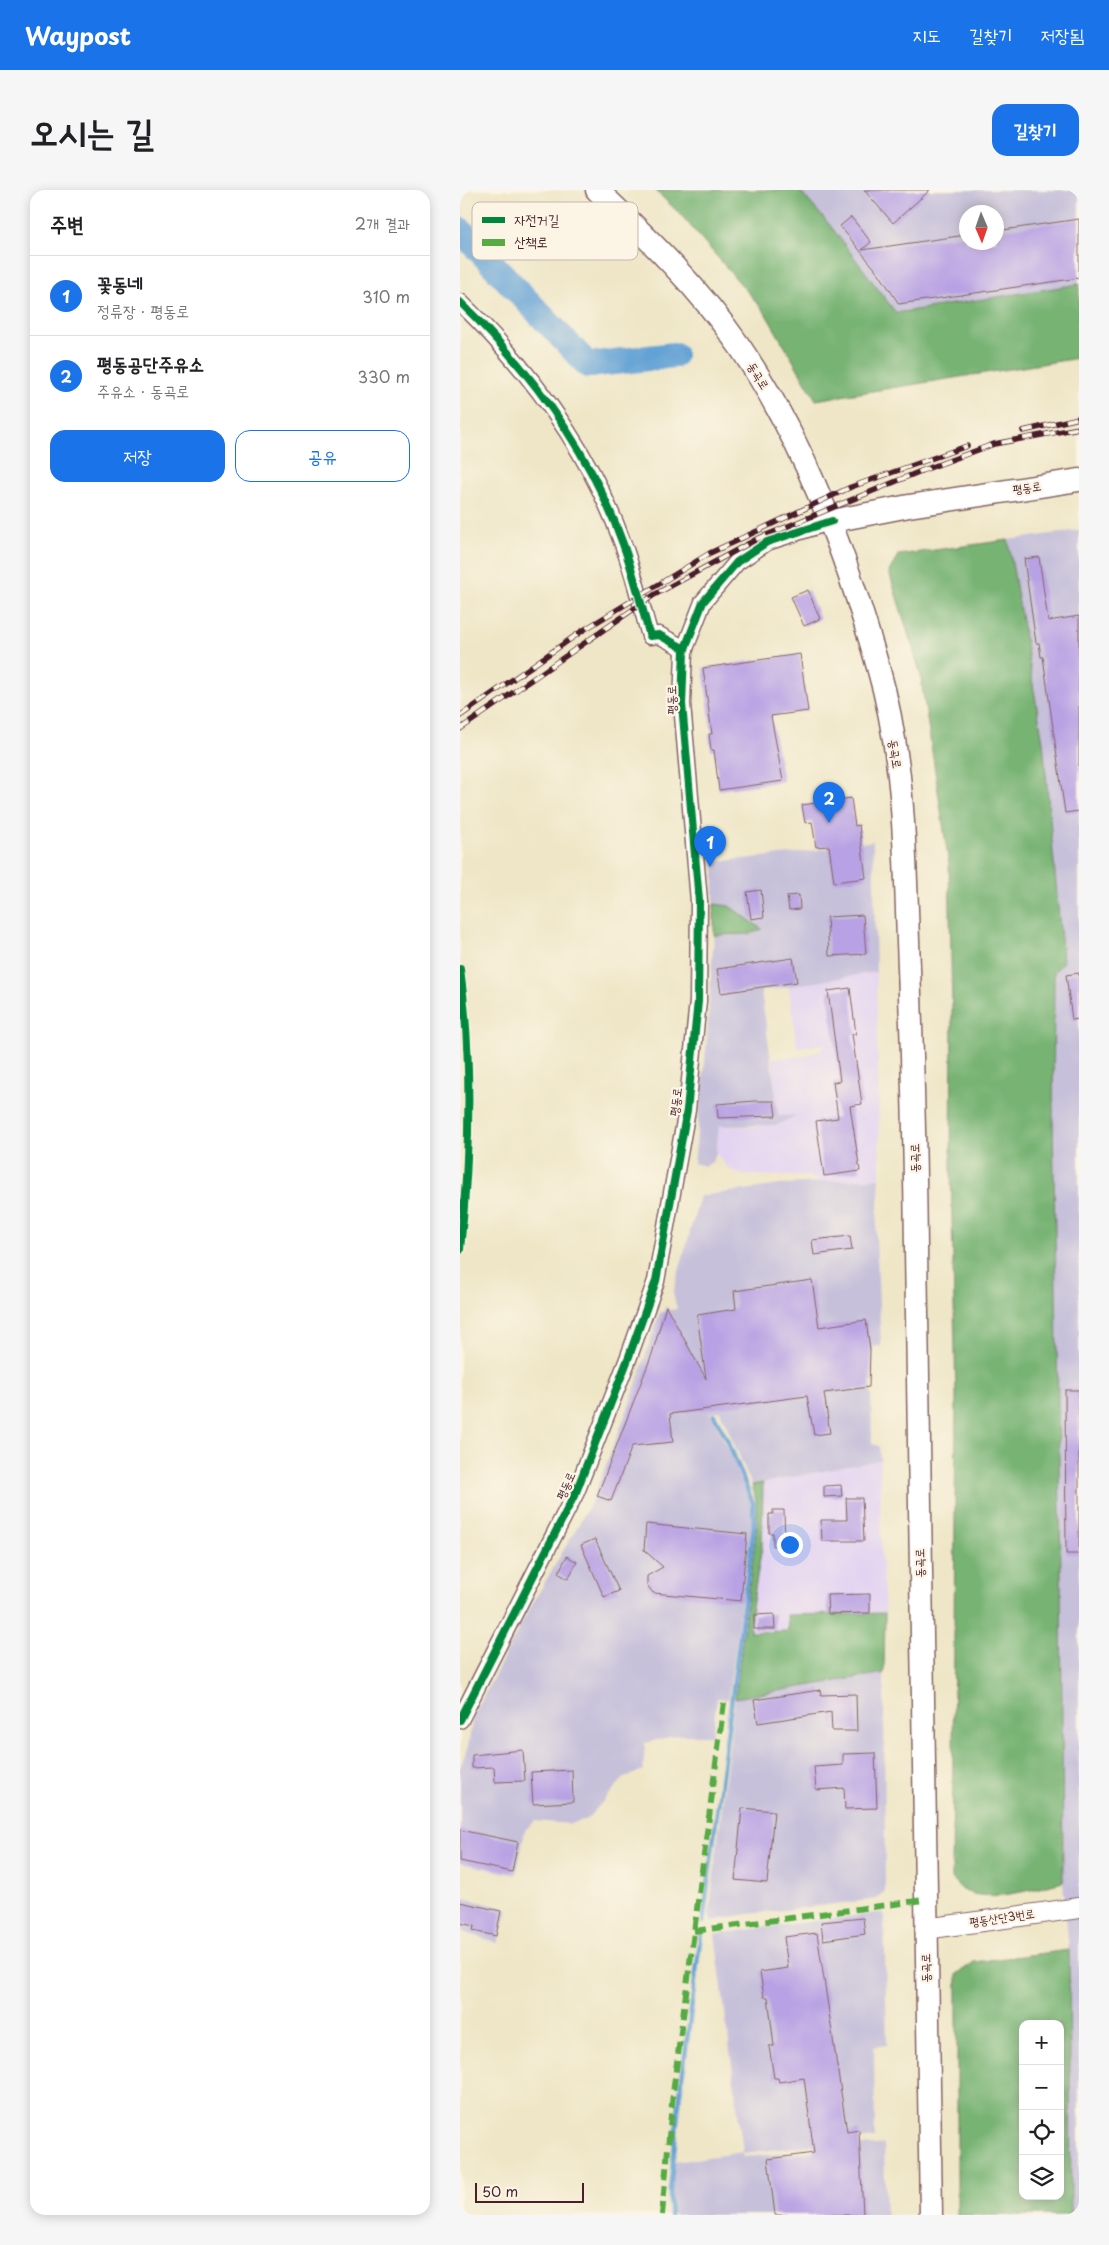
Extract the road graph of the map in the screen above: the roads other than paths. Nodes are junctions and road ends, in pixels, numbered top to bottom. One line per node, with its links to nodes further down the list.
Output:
1 (597, 190): 2 (main road, 동곡로)
2 (610, 202)
3 (638, 229): 6 (main road, 동곡로)
4 (460, 302): 7 (street)
5 (1079, 480): 6 (main road, 평동로)
6 (832, 521): 7 (street, 평동로); 10 (main road, 동곡로)
7 (685, 648): 8 (street, 평동로)
8 (460, 1720)
9 (1079, 1908): 10 (street, 평동산단3번로)
10 (925, 1929): 11 (main road, 동곡로)
11 (931, 2215)

